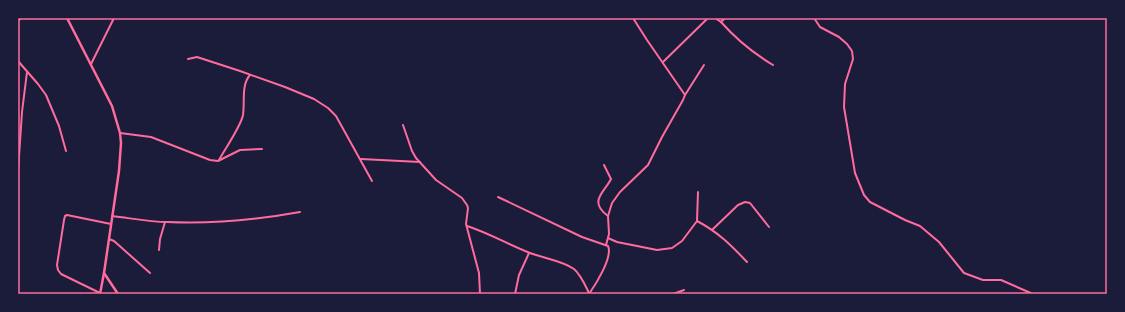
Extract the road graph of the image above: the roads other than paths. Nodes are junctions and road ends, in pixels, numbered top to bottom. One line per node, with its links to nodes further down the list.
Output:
1 (21, 18): 9 (street)
2 (67, 18): 14 (street)
3 (114, 18): 14 (street)
4 (634, 18): 13 (street)
5 (708, 18): 13 (street)
6 (715, 18): 10 (street)
7 (725, 18): 10 (street)
8 (814, 18): 56 (street)
9 (18, 21)
10 (721, 22): 16 (street)
11 (188, 59): 18 (street)
12 (18, 61): 17 (street)
13 (663, 62): 19 (street)
14 (91, 64): 21 (street)
15 (704, 65): 19 (street)
16 (773, 65)
17 (27, 72): 23 (street); 28 (street)
18 (250, 75): 24 (street); 25 (street)
19 (685, 95): 34 (street)
20 (403, 125): 26 (street)
21 (120, 133): 25 (street); 33 (street)
22 (262, 149): 25 (street)
23 (66, 151)
24 (361, 159): 26 (street); 29 (street)
25 (218, 161)
26 (420, 162): 38 (street)
27 (604, 165): 34 (street)
28 (18, 171)
29 (372, 181)
30 (698, 192): 35 (street)
31 (498, 197): 43 (street)
32 (300, 212): 36 (street)
33 (112, 216): 36 (street); 37 (street)
34 (608, 216): 41 (street)
35 (697, 221): 40 (street); 41 (street)
36 (165, 222): 44 (street)
37 (111, 224): 42 (street); 50 (street)
38 (467, 226): 45 (street); 52 (street)
39 (769, 227): 40 (street)
40 (713, 229): 46 (street)
41 (608, 238): 43 (street)
42 (109, 239): 47 (street); 48 (street)
43 (606, 245): 54 (street)
44 (159, 250)
45 (529, 253): 53 (street); 54 (street)
46 (747, 262)
47 (104, 273): 50 (street); 51 (street)
48 (150, 273)
49 (684, 290): 55 (street)
50 (100, 294)
51 (118, 294)
52 (480, 294)
53 (515, 294)
54 (589, 294)
55 (673, 294)
56 (1033, 294)

